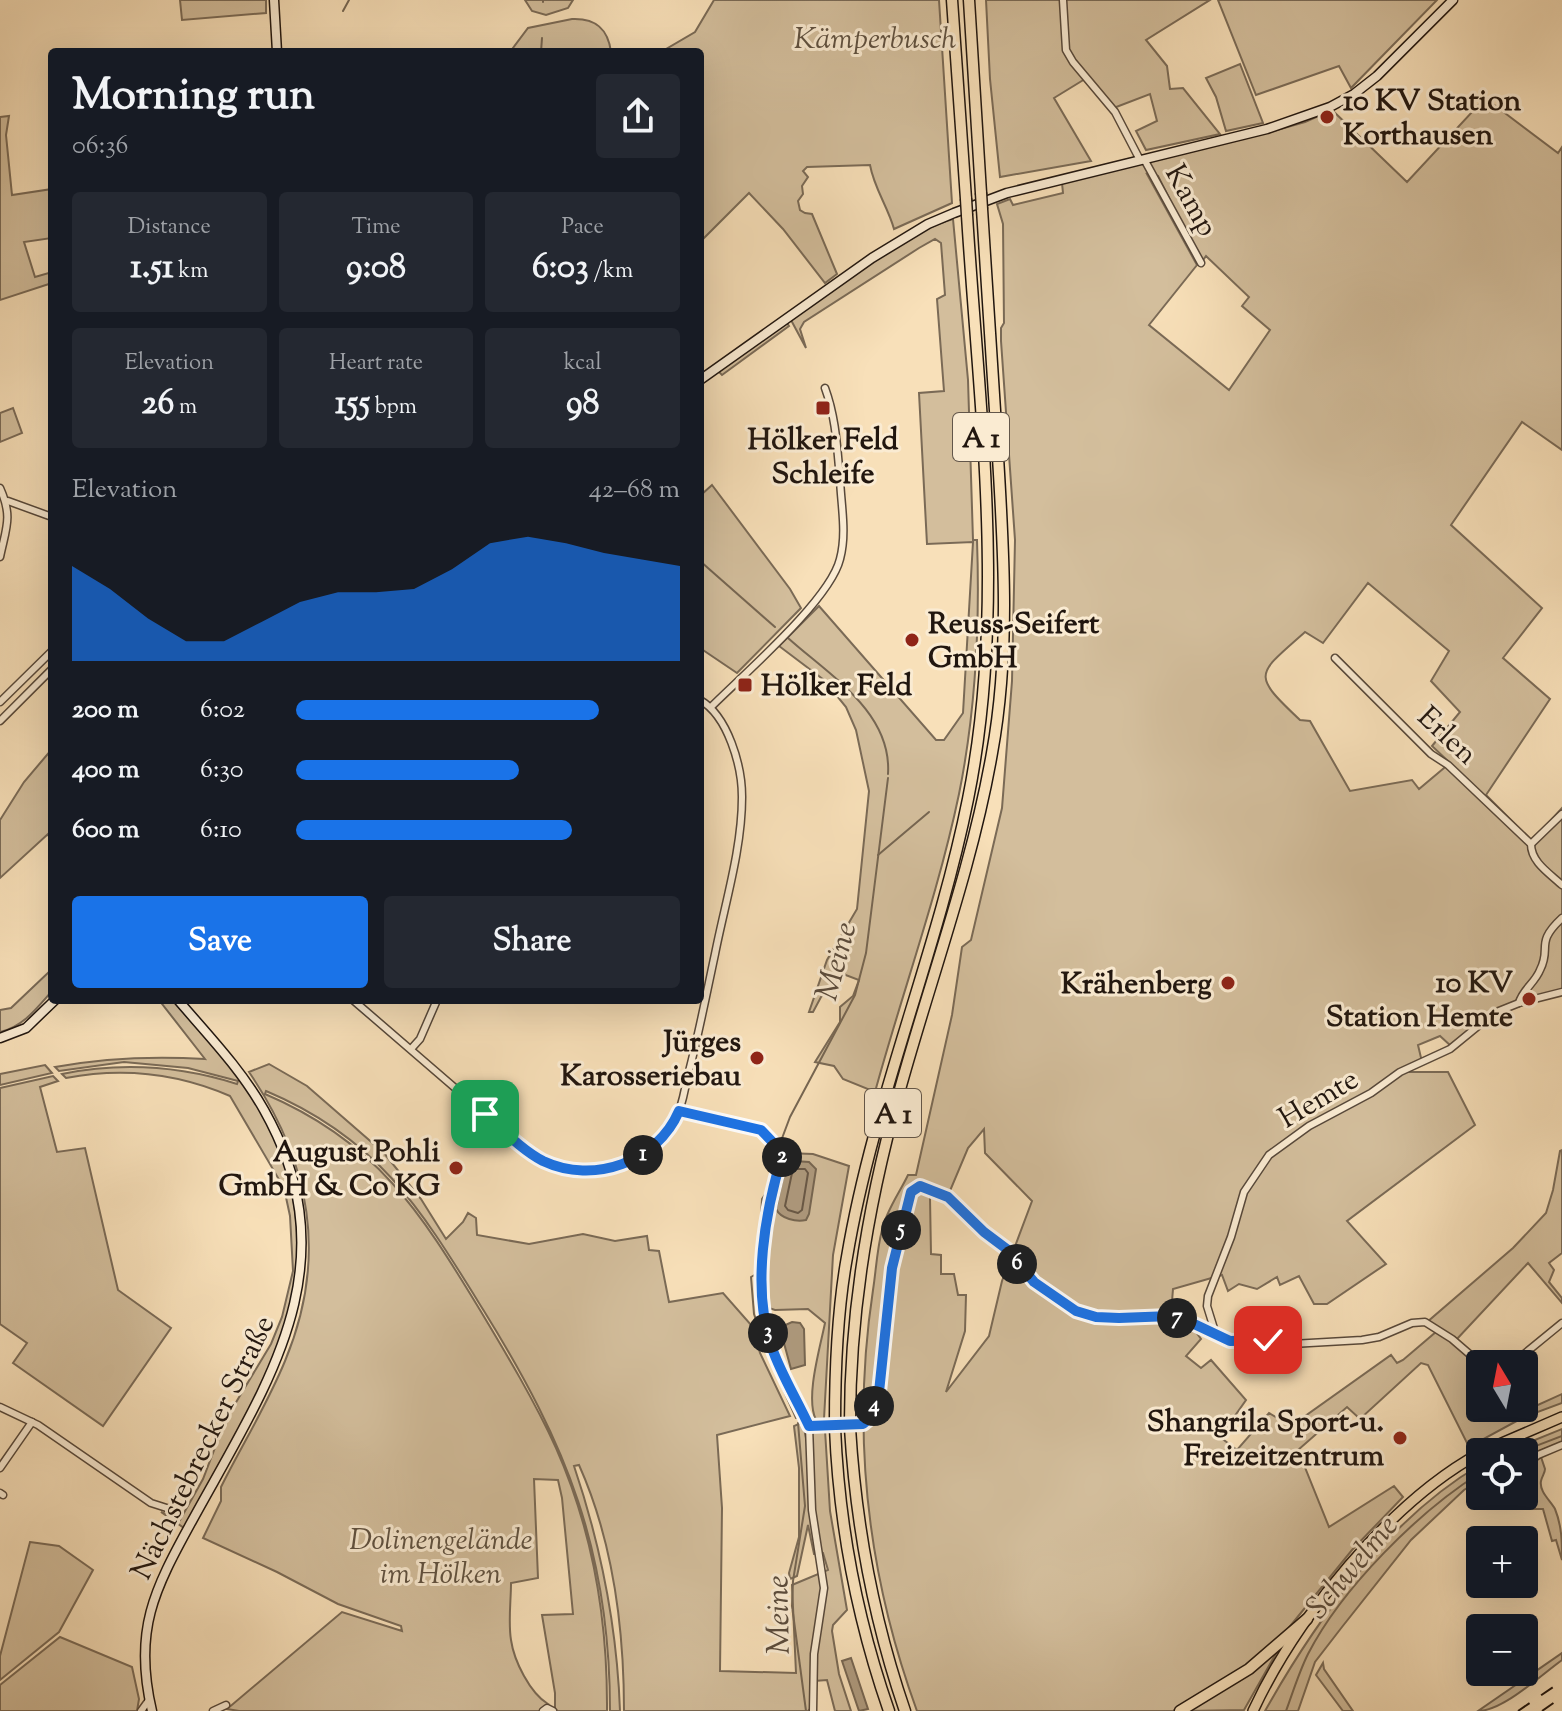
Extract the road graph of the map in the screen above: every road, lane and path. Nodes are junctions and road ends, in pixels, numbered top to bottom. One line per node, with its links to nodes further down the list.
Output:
1 (274, 0): 6 (main road)
2 (952, 0): 59 (highway, A 1, bridge)
3 (969, 0): 60 (highway, A 1, bridge)
4 (1063, 0): 7 (street, Kamp)
5 (1453, 0): 7 (main road)
6 (277, 48)
7 (1142, 159): 8 (street, Kamp); 9 (main road)
8 (1201, 263)
9 (704, 377)
10 (825, 388): 21 (street)
11 (0, 488): 12 (street)
12 (8, 501): 13 (street); 14 (street)
13 (48, 516)
14 (3, 530): 15 (street)
15 (0, 557)
16 (48, 655): 19 (street)
17 (1335, 658): 24 (street, Erlen)
18 (48, 673): 22 (street)
19 (0, 702)
20 (704, 703): 21 (street)
21 (711, 707): 28 (street)
22 (0, 721)
23 (1562, 814): 24 (street)
24 (1531, 844): 25 (street, Erlen)
25 (1562, 885)
26 (1562, 918): 29 (street)
27 (1562, 992): 29 (street, Hemte)
28 (704, 995)
29 (1519, 1003): 39 (street, Hemte)
30 (51, 1004): 35 (main road)
31 (181, 1004): 53 (main road, Nächstebrecker Straße)
32 (358, 1004): 36 (street)
33 (435, 1004): 36 (street)
34 (702, 1004): 37 (street)
35 (0, 1038)
36 (411, 1049): 37 (street)
37 (679, 1111): 45 (street)
38 (1562, 1323): 40 (street)
39 (1216, 1335): 41 (street); 45 (street)
40 (1529, 1350)
41 (1466, 1351)
42 (0, 1407): 44 (street)
43 (1562, 1417): 46 (main road)
44 (32, 1422): 50 (street); 51 (street)
45 (809, 1426): 58 (street)
46 (1513, 1438)
47 (1562, 1445): 48 (street)
48 (1538, 1455)
49 (1466, 1461): 52 (main road)
50 (0, 1468)
51 (176, 1511)
52 (1307, 1619): 61 (highway); 62 (main road)
53 (149, 1700): 55 (street); 56 (main road, Nächstebrecker Straße)
54 (226, 1705): 57 (street)
55 (141, 1711)
56 (152, 1711)
57 (213, 1711)
58 (813, 1711)
59 (889, 1711)
60 (905, 1711)
61 (1180, 1711)
62 (1253, 1711)

